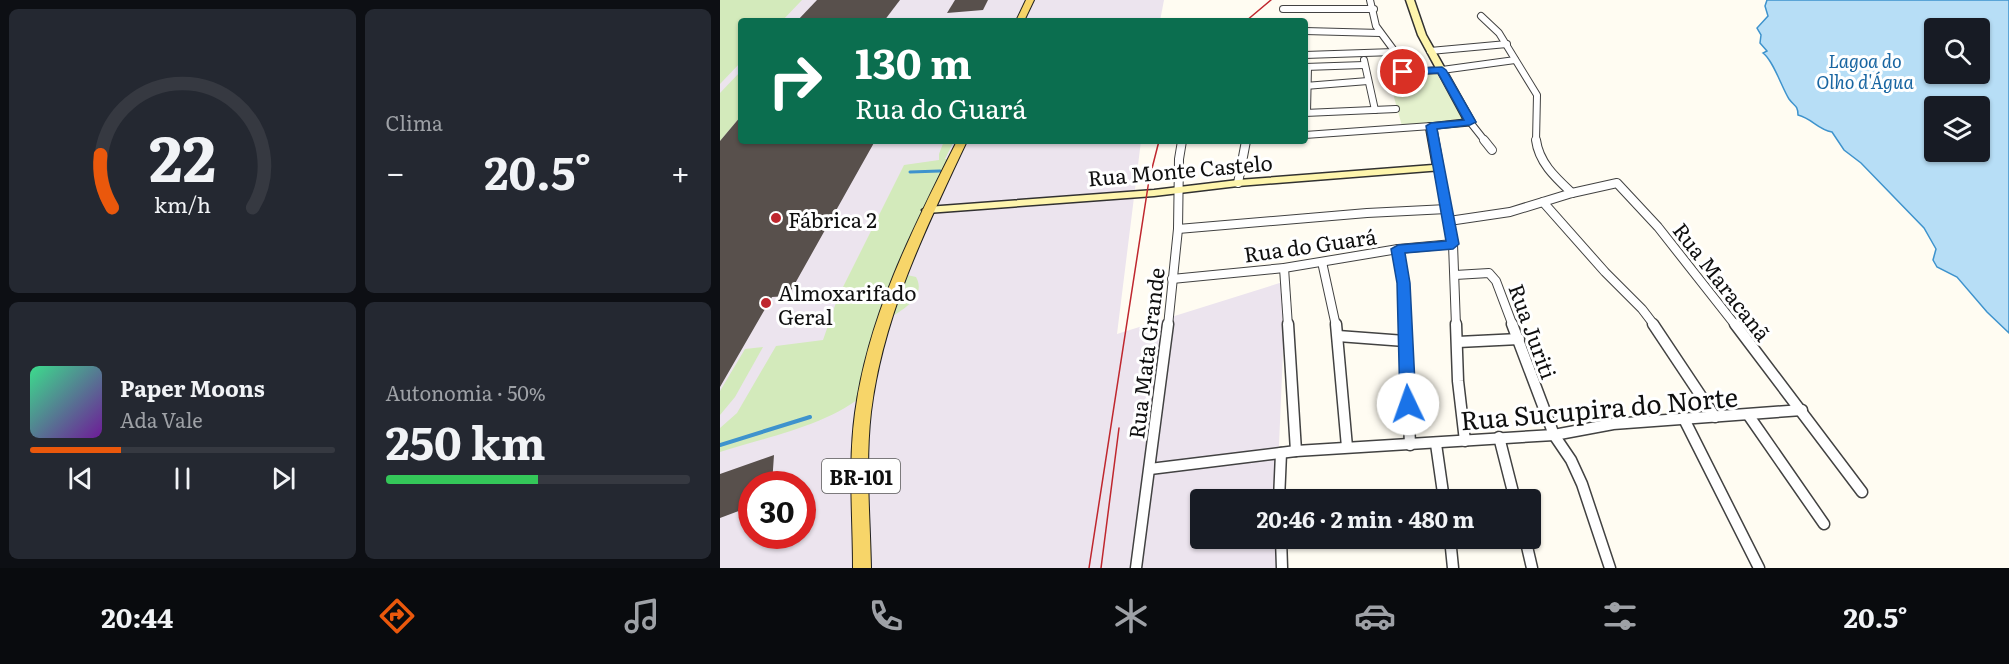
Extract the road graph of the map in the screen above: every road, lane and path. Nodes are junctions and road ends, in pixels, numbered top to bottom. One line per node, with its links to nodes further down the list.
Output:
1 (1030, 0): 7 (main road)
2 (1370, 0): 5 (street)
3 (1410, 0): 11 (street)
4 (1283, 9): 5 (street)
5 (1374, 9): 9 (street)
6 (1481, 16): 10 (street)
7 (1021, 18)
8 (1308, 31): 9 (street)
9 (1380, 33): 12 (street)
10 (1507, 44): 11 (street); 15 (street)
11 (1430, 51): 18 (street)
12 (1394, 52): 13 (street); 18 (street)
13 (1363, 54): 14 (street); 16 (street)
14 (1308, 55)
15 (1515, 60): 18 (street); 34 (street)
16 (1364, 65): 17 (street); 19 (street)
17 (1308, 67)
18 (1442, 70): 24 (street)
19 (1368, 81): 20 (street); 22 (street)
20 (1308, 86)
21 (1396, 109): 22 (street)
22 (1375, 110): 23 (street)
23 (1308, 112)
24 (1470, 122): 25 (street); 30 (street)
25 (1431, 126): 26 (street); 31 (street)
26 (1308, 135)
27 (960, 144): 36 (main road, BR-101)
28 (1182, 144): 33 (street, Rua Mata Grande)
29 (1245, 144): 32 (street)
30 (1492, 150)
31 (1438, 168): 32 (street, Rua Monte Castelo); 37 (street)
32 (1238, 183): 33 (street, Rua Monte Castelo)
33 (1180, 189): 36 (street, Rua Monte Castelo); 39 (street, Rua Mata Grande)
34 (1572, 193): 35 (street); 50 (street, Rua Maracanã)
35 (1544, 202): 38 (street); 52 (street)
36 (927, 210): 71 (main road, BR-101)
37 (1447, 210): 38 (street); 39 (street)
38 (1449, 221): 40 (street)
39 (1178, 229): 45 (street, Rua Mata Grande)
40 (1453, 244): 41 (street, Rua do Guará); 44 (street)
41 (1398, 249): 42 (street, Rua do Guará); 48 (street)
42 (1322, 262): 43 (street, Rua do Guará); 46 (street)
43 (1284, 268): 45 (street, Rua do Guará); 60 (street)
44 (1455, 275): 47 (street, Rua Juriti); 49 (street)
45 (1172, 279): 62 (street, Rua Mata Grande)
46 (1338, 336): 48 (street); 59 (street)
47 (1519, 339): 49 (street); 54 (street, Rua Juriti)
48 (1405, 341): 58 (street)
49 (1458, 342): 56 (street)
50 (1802, 410): 51 (street, Rua Sucupira do Norte); 66 (street, Rua Maracanã)
51 (1749, 416): 52 (street, Rua Sucupira do Norte); 67 (street)
52 (1715, 417): 53 (street, Rua Sucupira do Norte)
53 (1684, 419): 54 (street, Rua Sucupira do Norte); 77 (street)
54 (1554, 435): 55 (street, Rua Sucupira do Norte); 76 (street, Rua Juriti)
55 (1499, 437): 56 (street, Rua Sucupira do Norte); 65 (street)
56 (1464, 441): 57 (street, Rua Sucupira do Norte)
57 (1436, 444): 58 (street, Rua Sucupira do Norte); 64 (street)
58 (1410, 445): 59 (street, Rua Sucupira do Norte)
59 (1347, 447): 60 (street, Rua Sucupira do Norte)
60 (1296, 451): 61 (street, Rua Sucupira do Norte)
61 (1281, 453): 62 (street, Rua Sucupira do Norte); 63 (street)
62 (1150, 469): 72 (street, Rua Mata Grande)
63 (1279, 489)
64 (1442, 489)
65 (1512, 489)
66 (1862, 492)
67 (1824, 524)
68 (1281, 549): 73 (street)
69 (1451, 549): 74 (street)
70 (1528, 549): 75 (street)
71 (862, 568)
72 (1136, 568)
73 (1282, 568)
74 (1453, 568)
75 (1532, 568)
76 (1610, 568)
77 (1759, 568)

